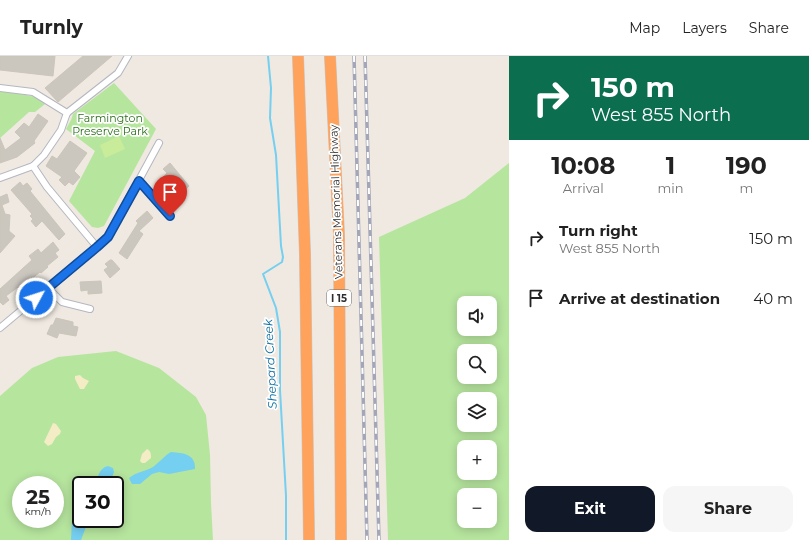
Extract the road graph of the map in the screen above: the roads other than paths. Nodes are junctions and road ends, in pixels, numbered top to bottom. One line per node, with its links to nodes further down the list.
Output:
1 (128, 56): 5 (street)
2 (297, 56): 15 (highway)
3 (330, 56): 16 (highway, Veterans Memorial Highway / I 15)
4 (0, 88): 5 (street)
5 (67, 113): 7 (street)
6 (159, 143): 9 (street)
7 (33, 166): 8 (street); 11 (street)
8 (0, 178)
9 (139, 181): 10 (street); 11 (street)
10 (170, 216)
11 (97, 247): 12 (street)
12 (48, 288): 13 (street); 14 (street)
13 (90, 309)
14 (0, 328)
15 (309, 540)
16 (341, 540)

